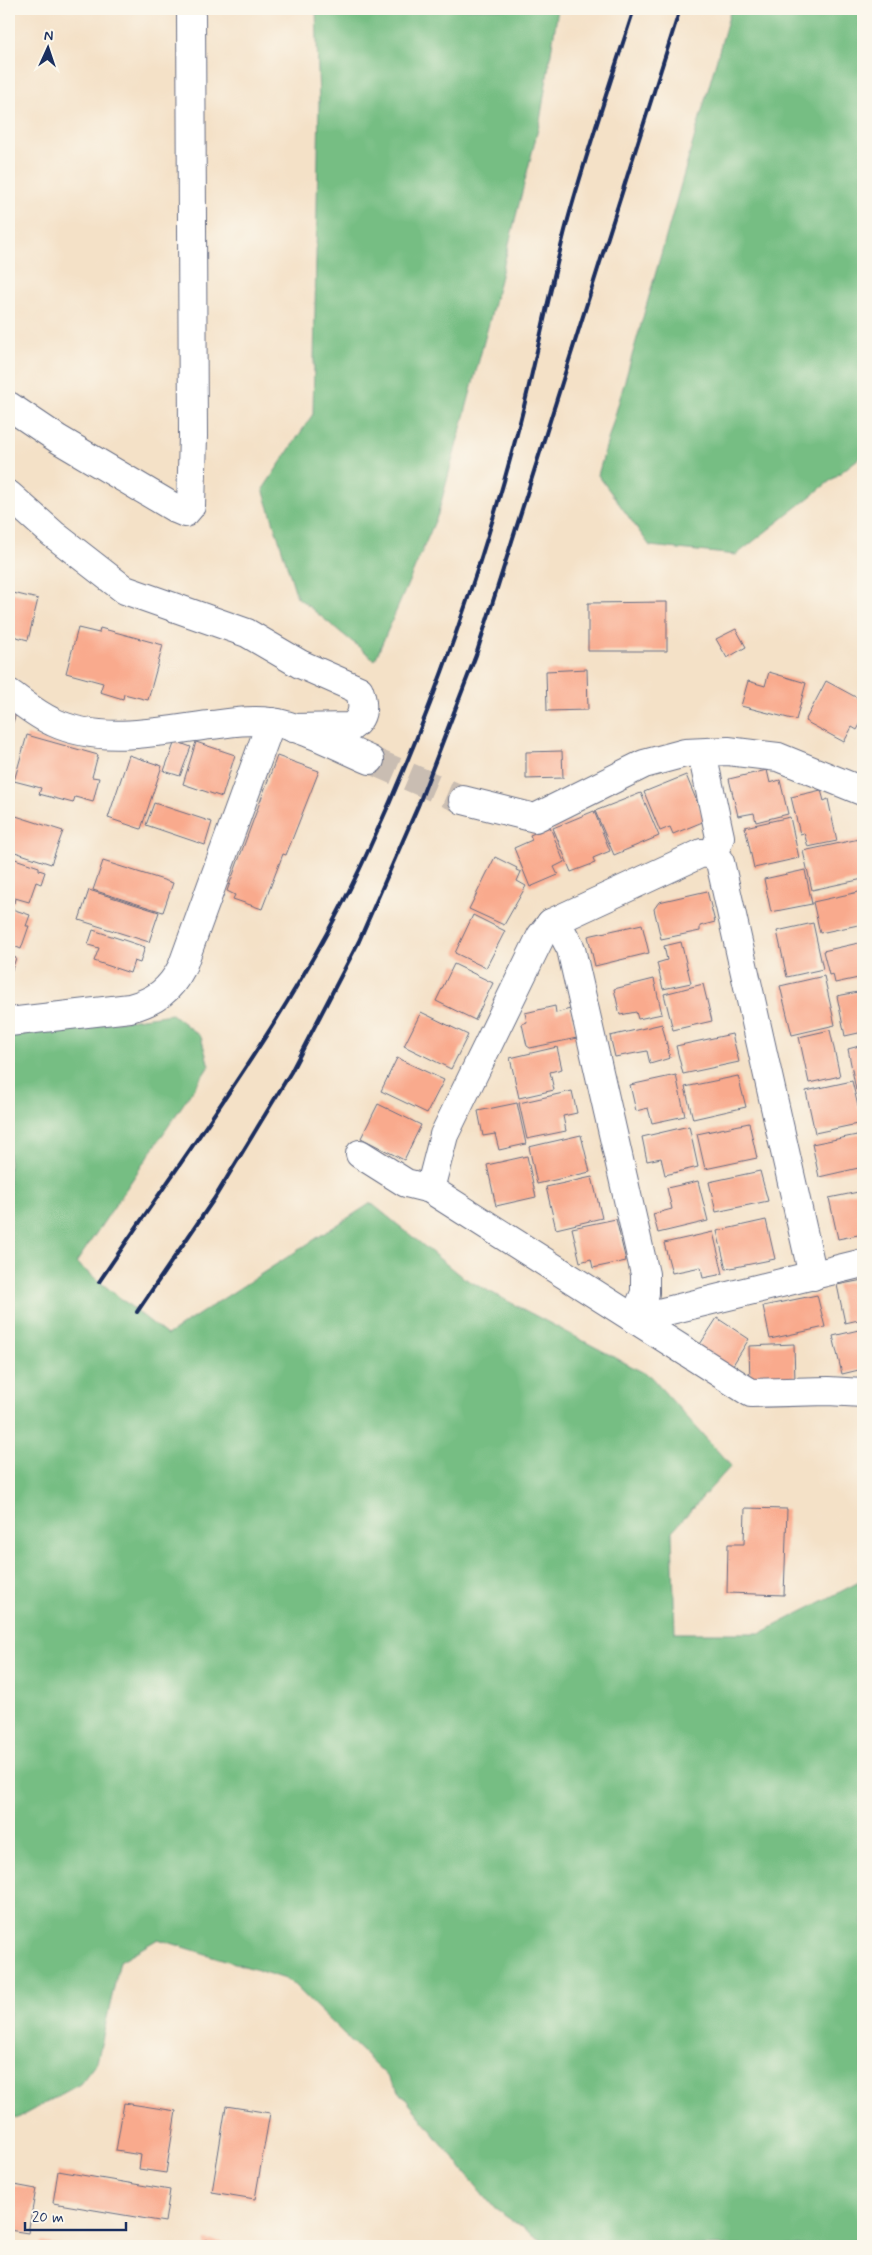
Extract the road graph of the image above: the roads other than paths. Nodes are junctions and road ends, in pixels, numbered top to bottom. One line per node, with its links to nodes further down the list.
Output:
1 (191, 9): 2 (street)
2 (9, 406)
3 (9, 494): 5 (street)
4 (9, 693): 5 (street)
5 (282, 725): 7 (street); 12 (street)
6 (702, 752): 8 (street); 9 (street); 10 (street)
7 (370, 760)
8 (863, 792)
9 (463, 800)
10 (713, 856): 11 (street); 16 (street)
11 (551, 924): 14 (street); 17 (street)
12 (9, 1022)
13 (360, 1154): 14 (street)
14 (430, 1189): 17 (street)
15 (863, 1263): 16 (street)
16 (813, 1276): 17 (street)
17 (634, 1319): 18 (street)
18 (863, 1393)

